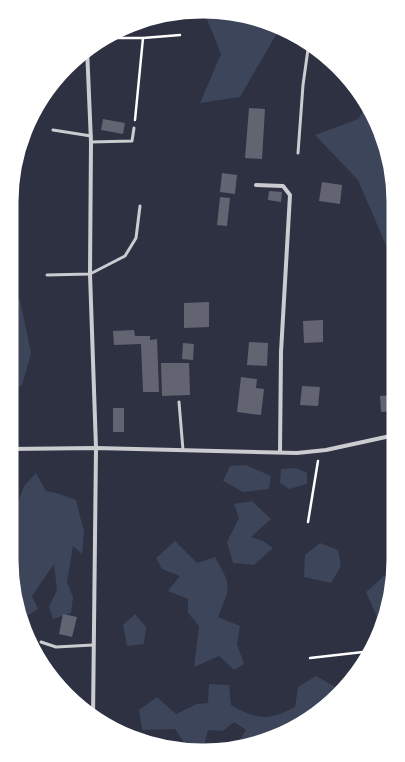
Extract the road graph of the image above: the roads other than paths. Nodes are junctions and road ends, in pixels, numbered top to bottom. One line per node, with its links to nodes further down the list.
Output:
1 (308, 49): 7 (lane)
2 (88, 56): 5 (street)
3 (134, 128): 6 (lane)
4 (53, 130): 5 (lane)
5 (91, 136): 6 (street)
6 (91, 142): 10 (street)
7 (298, 153)
8 (256, 185): 17 (street)
9 (140, 206): 10 (lane)
10 (90, 274): 11 (lane); 14 (street)
11 (47, 275)
12 (179, 402): 16 (lane)
13 (389, 436): 17 (street)
14 (96, 448): 15 (street); 16 (street); 19 (street)
15 (16, 449)
16 (183, 450): 17 (street)
17 (280, 452)
18 (41, 642): 19 (lane)
19 (94, 645): 20 (street)
20 (93, 710)

